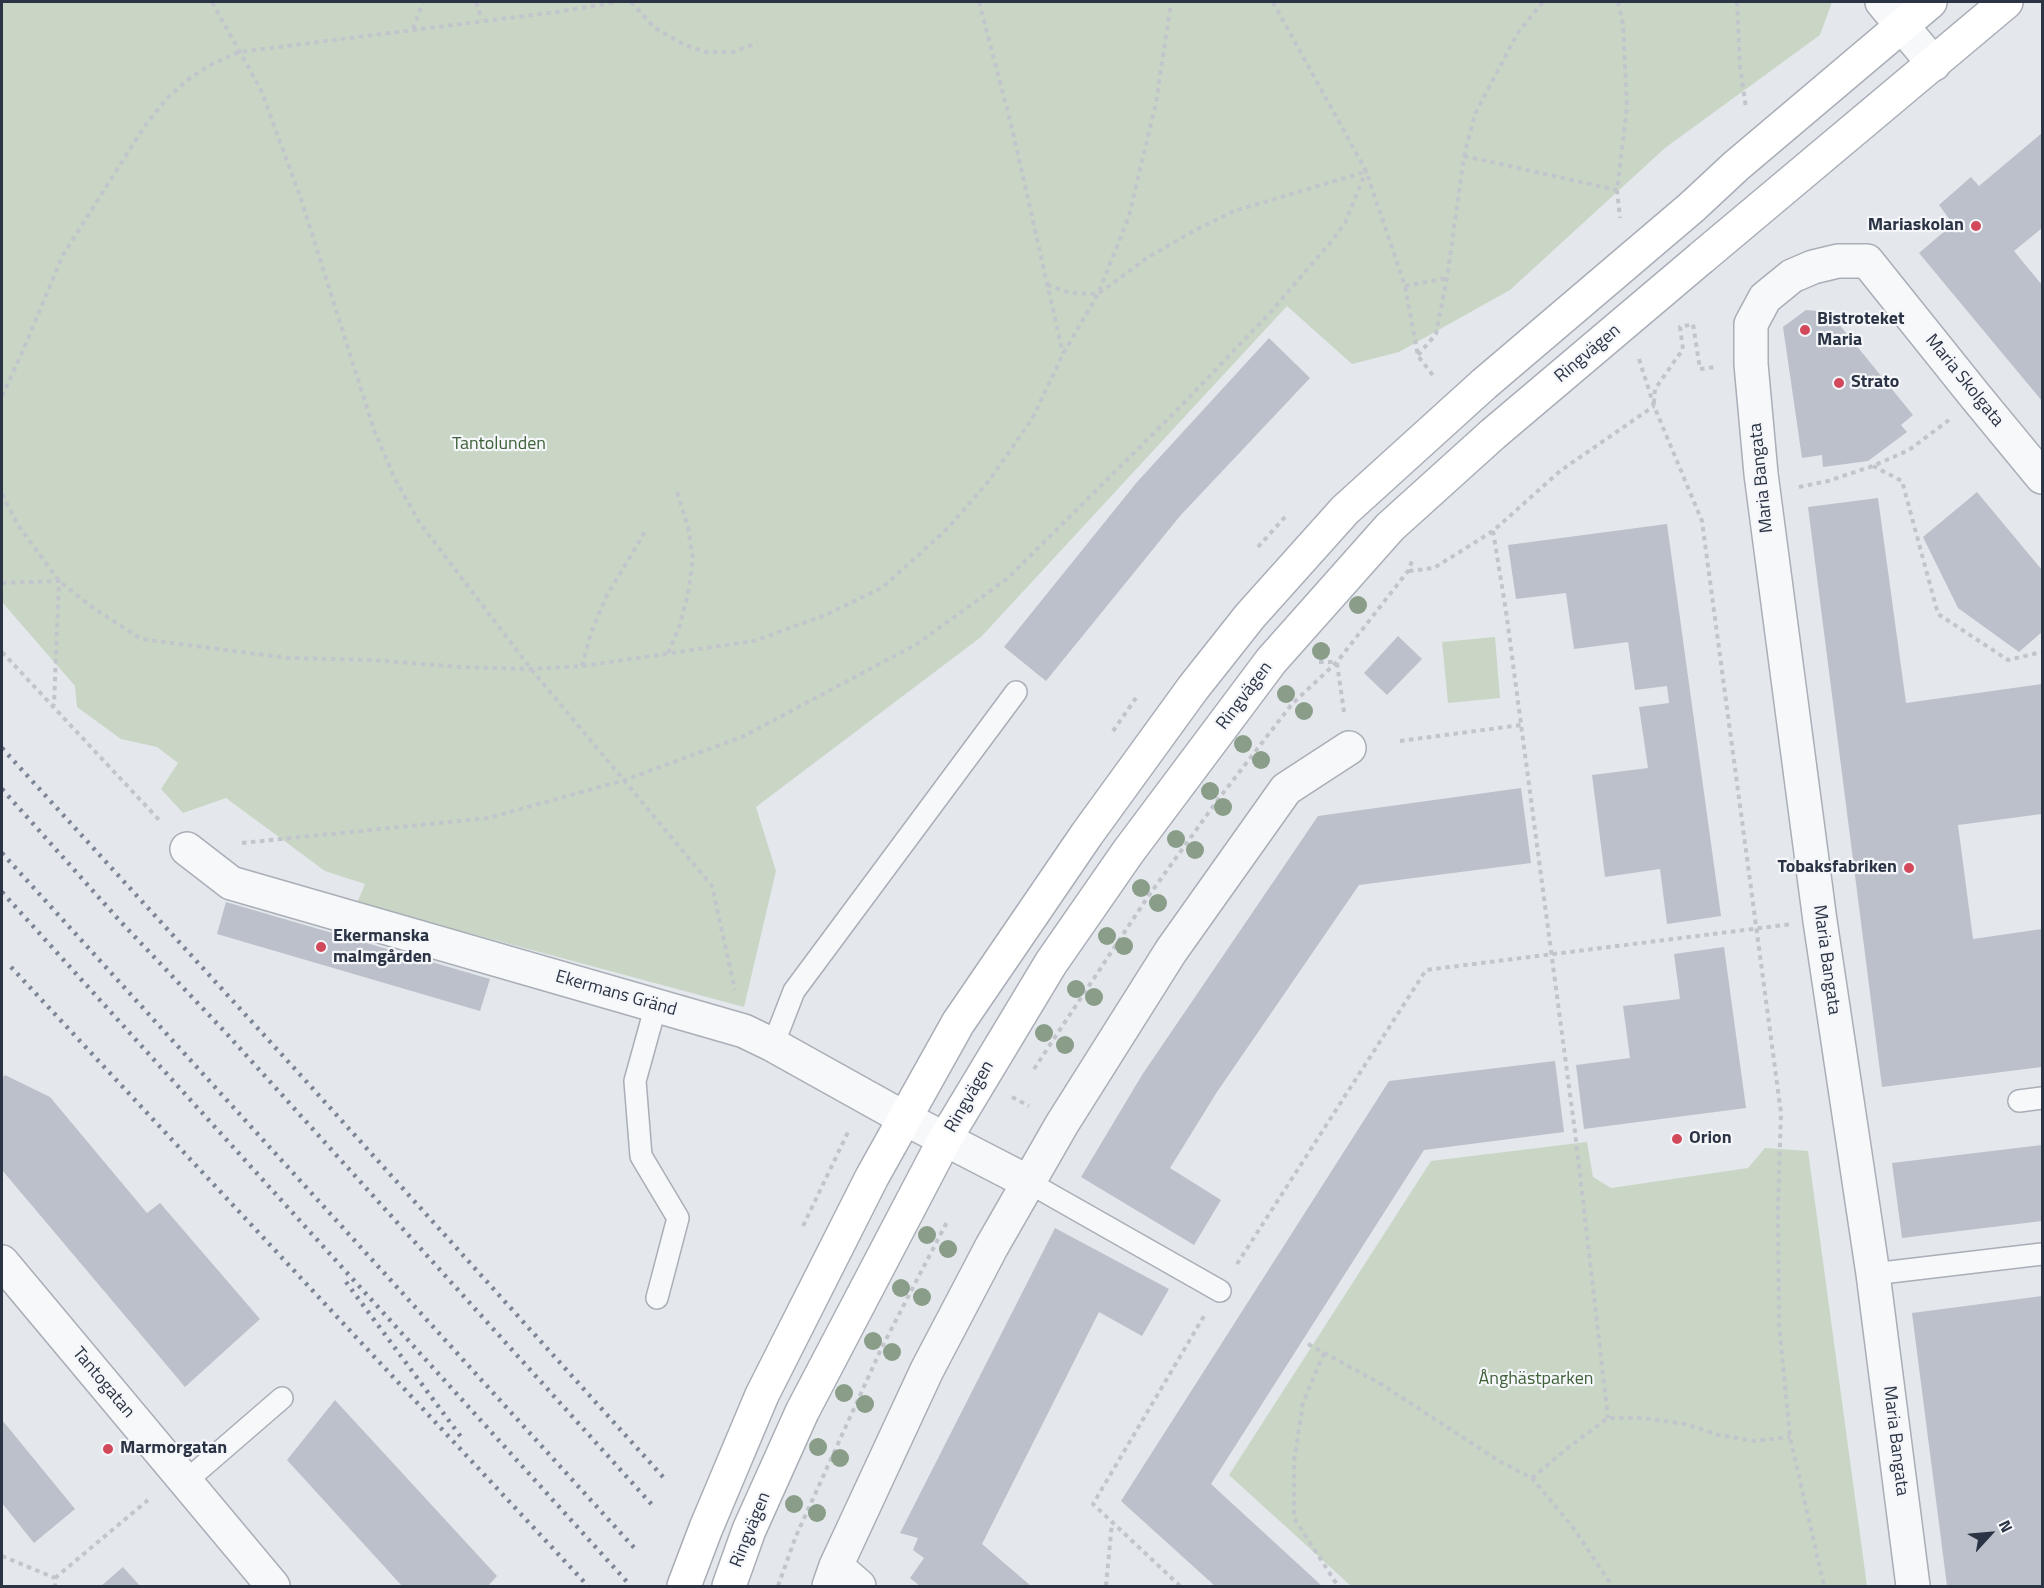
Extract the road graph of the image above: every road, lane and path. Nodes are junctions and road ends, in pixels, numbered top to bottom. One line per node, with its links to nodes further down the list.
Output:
1 (212, 2): 18 (path)
2 (423, 2): 16 (path)
3 (476, 2): 15 (path)
4 (618, 2): 15 (path)
5 (631, 2): 17 (path)
6 (979, 2): 25 (path)
7 (1171, 2): 27 (path)
8 (1273, 2): 22 (path)
9 (1543, 2): 21 (path)
10 (1618, 2): 21 (path)
11 (1737, 2): 20 (path)
12 (1930, 2): 14 (main road)
13 (2006, 2): 19 (main road, Ringvägen)
14 (1892, 14): 19 (street); 69 (main road, bridge)
15 (482, 20): 16 (path)
16 (412, 29): 18 (path)
17 (757, 44)
18 (239, 52): 32 (path); 51 (path)
19 (1934, 63): 70 (main road, Ringvägen, bridge)
20 (1746, 111)
21 (1464, 156): 24 (path)
22 (1366, 171): 26 (path); 27 (path); 57 (path)
23 (1792, 276): 36 (street, Maria Skolgata); 78 (street, Maria Bangata)
24 (1447, 278): 26 (path); 29 (path)
25 (1046, 285): 27 (path); 28 (path)
26 (1405, 286): 29 (path)
27 (1098, 294): 28 (path)
28 (1063, 354): 48 (path)
29 (1418, 356): 31 (path)
30 (1700, 369): 33 (path)
31 (1435, 378)
32 (2, 396)
33 (1654, 406): 41 (path); 86 (path)
34 (1935, 431): 35 (path)
35 (1873, 466): 37 (path); 47 (path)
36 (2043, 477)
37 (1791, 489)
38 (677, 492): 48 (path)
39 (2, 494): 44 (path)
40 (646, 530): 50 (path)
41 (1493, 531): 43 (path); 54 (path)
42 (1415, 555): 43 (path)
43 (1408, 571): 49 (path)
44 (59, 581): 45 (path); 51 (path); 53 (path)
45 (2, 583)
46 (2, 651): 53 (path)
47 (2043, 652)
48 (668, 654): 50 (path)
49 (1337, 662): 56 (path); 64 (path)
50 (582, 666): 51 (path)
51 (531, 669): 57 (path)
52 (1017, 692): 63 (lane)
53 (54, 706): 58 (path)
54 (1521, 725): 55 (path); 60 (path)
55 (1400, 741)
56 (1349, 748): 71 (street)
57 (625, 780): 58 (path); 62 (path)
58 (187, 849): 61 (street, Ekermans Gränd)
59 (1792, 924): 60 (path, bridge)
60 (1551, 954): 77 (path); 85 (path)
61 (656, 1005): 62 (street, Ekermans Gränd); 80 (lane)
62 (744, 1031): 63 (street, Ekermans Gränd)
63 (773, 1045): 69 (street, Ekermans Gränd)
64 (1034, 1069)
65 (1007, 1094): 68 (path)
66 (2043, 1098): 67 (lane)
67 (2019, 1101)
68 (1032, 1107)
69 (904, 1118): 70 (street, Ekermans Gränd); 96 (main road)
70 (945, 1139): 71 (street, Ekermans Gränd); 97 (main road, Ringvägen)
71 (1028, 1182): 79 (lane); 93 (street)
72 (941, 1216): 73 (path)
73 (948, 1220): 74 (path); 98 (path)
74 (955, 1224)
75 (2043, 1254): 78 (lane)
76 (2, 1262): 88 (street, Tantogatan)
77 (1236, 1266)
78 (1874, 1274): 104 (street, Maria Bangata)
79 (1220, 1291)
80 (657, 1298)
81 (1204, 1316): 90 (path)
82 (1308, 1344): 83 (path)
83 (1324, 1353): 87 (path); 101 (path)
84 (282, 1398): 88 (lane)
85 (1608, 1418): 86 (path); 87 (path)
86 (1790, 1437): 103 (path)
87 (1532, 1478): 102 (path)
88 (186, 1481): 95 (street, Tantogatan)
89 (148, 1500): 92 (path)
90 (1112, 1522): 99 (path); 100 (path)
91 (2, 1556): 92 (path)
92 (55, 1578): 94 (path)
93 (841, 1580)
94 (55, 1587)
95 (273, 1587)
96 (684, 1587)
97 (729, 1587)
98 (778, 1587)
99 (1106, 1587)
100 (1180, 1587)
101 (1338, 1587)
102 (1612, 1587)
103 (1824, 1587)
104 (1913, 1587)

